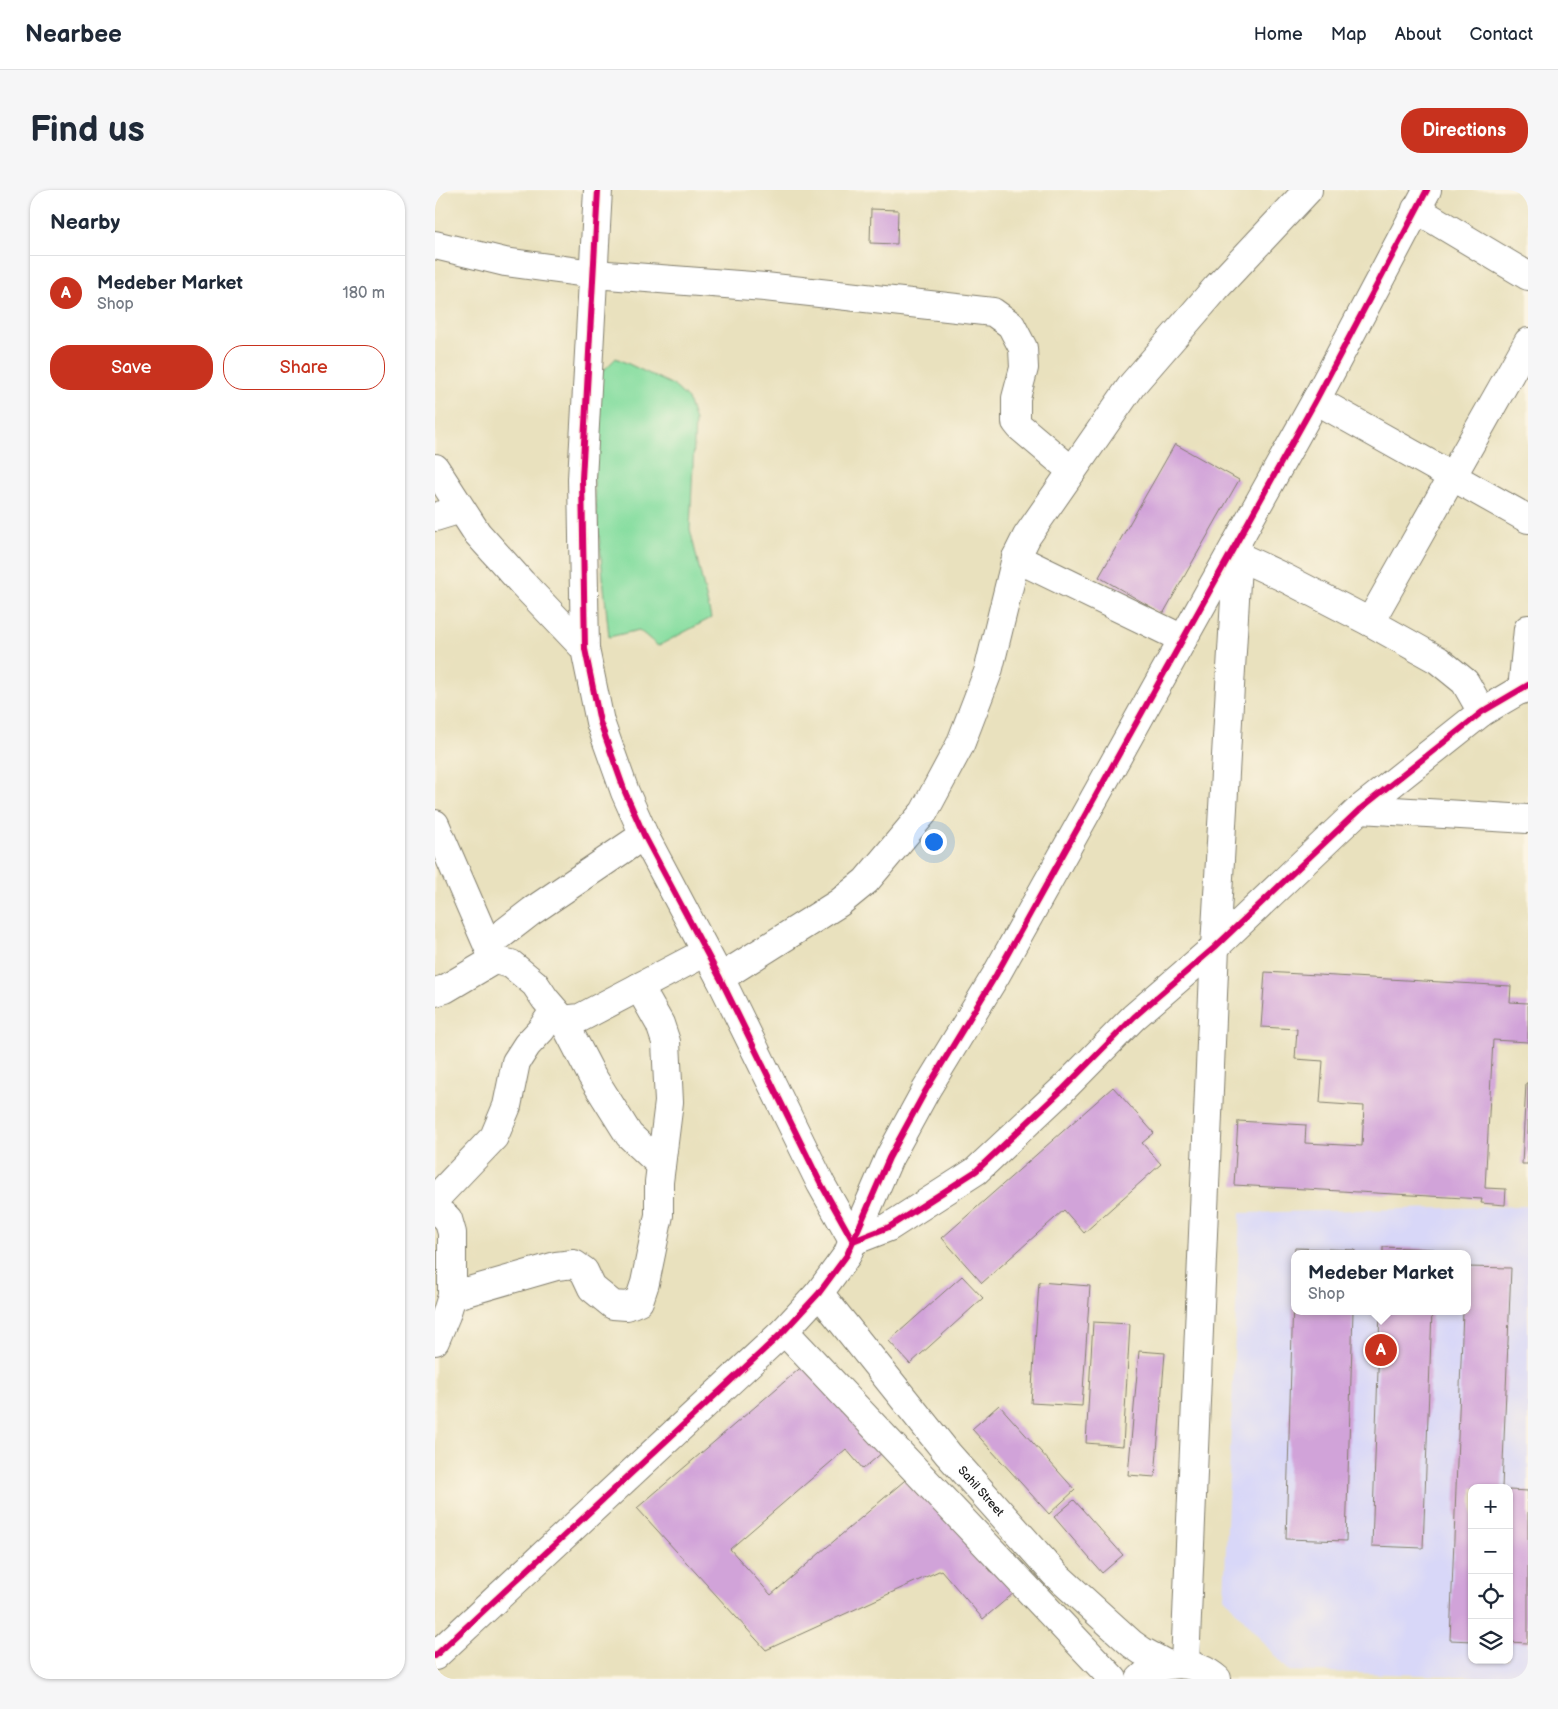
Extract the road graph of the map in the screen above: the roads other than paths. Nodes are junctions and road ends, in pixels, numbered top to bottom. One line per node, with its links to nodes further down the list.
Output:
1 (598, 190): 5 (street)
2 (1308, 190): 10 (street)
3 (1421, 200): 6 (street); 8 (street)
4 (435, 245): 5 (street)
5 (594, 274): 10 (street); 20 (street)
6 (1528, 276)
7 (1528, 342): 11 (street)
8 (1316, 400): 11 (street); 15 (street)
9 (435, 468): 12 (street)
10 (1072, 471): 16 (street)
11 (1451, 477): 14 (street); 17 (street)
12 (461, 509): 13 (street); 20 (street)
13 (435, 517)
14 (1528, 519)
15 (1238, 548): 17 (street); 19 (street); 27 (street)
16 (1016, 558): 19 (street); 30 (street)
17 (1370, 622): 22 (street)
18 (1528, 629): 21 (street)
19 (1183, 640): 37 (street)
20 (585, 650): 26 (street)
21 (1525, 687): 22 (street)
22 (1482, 712): 23 (street)
23 (1360, 809): 24 (street); 27 (street)
24 (1528, 819)
25 (435, 824): 28 (street)
26 (644, 836): 28 (street); 29 (street)
27 (1215, 947): 37 (street); 47 (street)
28 (491, 952): 32 (street); 33 (street)
29 (706, 952): 30 (street); 31 (street)
30 (720, 978): 37 (street)
31 (639, 987): 33 (street); 34 (street)
32 (435, 992)
33 (559, 1015): 34 (street); 35 (street)
34 (661, 1165): 39 (street)
35 (435, 1199)
36 (435, 1209): 39 (street)
37 (853, 1240): 38 (street)
38 (819, 1294): 40 (street); 42 (street, Sahil Street)
39 (451, 1296): 41 (street)
40 (784, 1331): 43 (street); 46 (street)
41 (435, 1341)
42 (948, 1454): 43 (street); 44 (street, Sahil Street)
43 (920, 1473): 45 (street)
44 (1055, 1574): 45 (street); 47 (street, Sahil Street)
45 (1031, 1591): 48 (street)
46 (435, 1656)
47 (1176, 1665): 49 (street); 50 (street, Sahil Street)
48 (1113, 1679)
49 (1140, 1679)
50 (1217, 1679)

